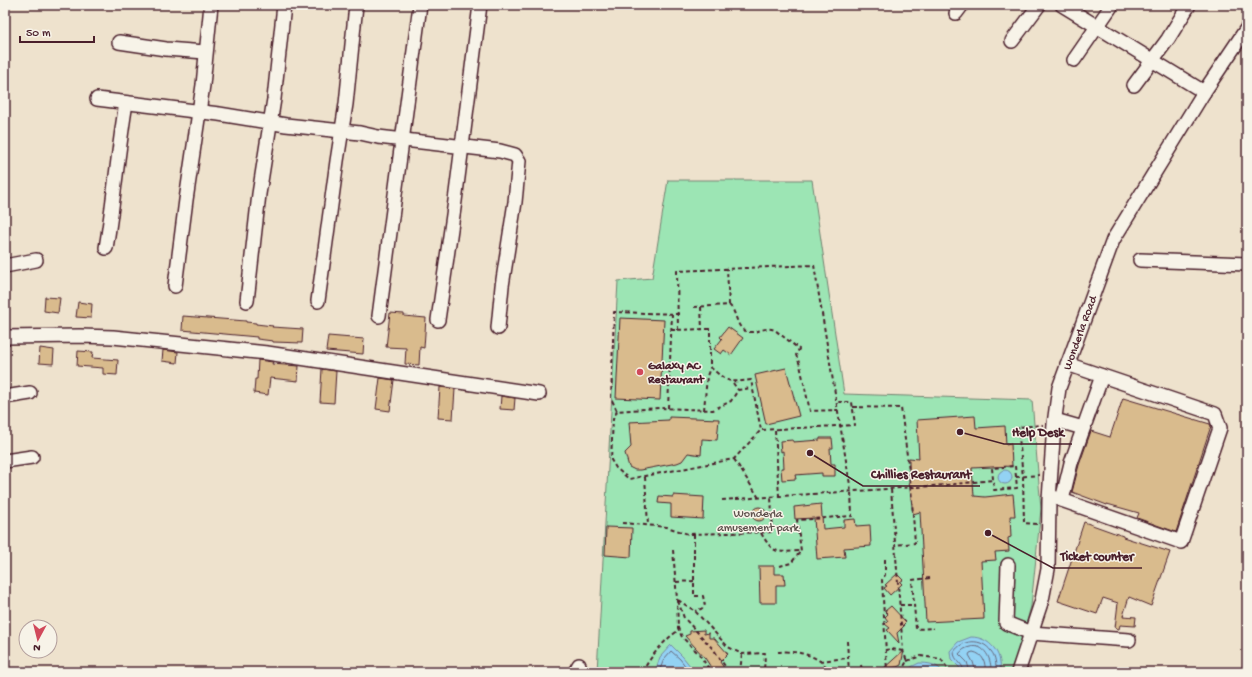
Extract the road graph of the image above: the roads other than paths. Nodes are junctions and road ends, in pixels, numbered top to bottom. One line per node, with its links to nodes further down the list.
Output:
1 (211, 5): 14 (street)
2 (284, 5): 22 (street)
3 (356, 5): 23 (street)
4 (420, 5): 24 (street)
5 (480, 5): 25 (street)
6 (1039, 5): 12 (street)
7 (1062, 5): 10 (street)
8 (1112, 5): 10 (street)
9 (1189, 5): 16 (street)
10 (1097, 27): 15 (street); 16 (street)
11 (1247, 28): 18 (street, Wonderla Road)
12 (1012, 41)
13 (119, 42): 14 (street)
14 (205, 52): 21 (street)
15 (1074, 60)
16 (1152, 60): 17 (street); 18 (street)
17 (1134, 85)
18 (1204, 92): 38 (street, Wonderla Road)
19 (97, 99): 20 (street)
20 (126, 103): 21 (street); 26 (street)
21 (199, 112): 22 (street); 31 (street)
22 (270, 123): 23 (street); 32 (street)
23 (342, 131): 24 (street); 33 (street)
24 (403, 140): 25 (street); 34 (street)
25 (461, 146): 35 (street); 36 (street)
26 (106, 248)
27 (36, 260): 30 (street)
28 (1140, 260): 29 (street)
29 (1247, 264)
30 (5, 266)
31 (176, 286)
32 (247, 301)
33 (318, 301)
34 (380, 316)
35 (438, 320)
36 (498, 328)
37 (5, 338): 41 (street)
38 (1067, 364): 39 (street); 43 (street, Wonderla Road)
39 (1102, 376): 44 (street); 48 (street)
40 (30, 393): 42 (street)
41 (539, 394)
42 (5, 397)
43 (1054, 422): 44 (street); 47 (street, Wonderla Road)
44 (1083, 428): 48 (street)
45 (32, 457): 46 (street)
46 (5, 461)
47 (1050, 496): 48 (street); 50 (street, Wonderla Road)
48 (1062, 500)
49 (1008, 565): 50 (street)
50 (1032, 633): 51 (street); 52 (street, Wonderla Road)
51 (1129, 640)
52 (1018, 672)

